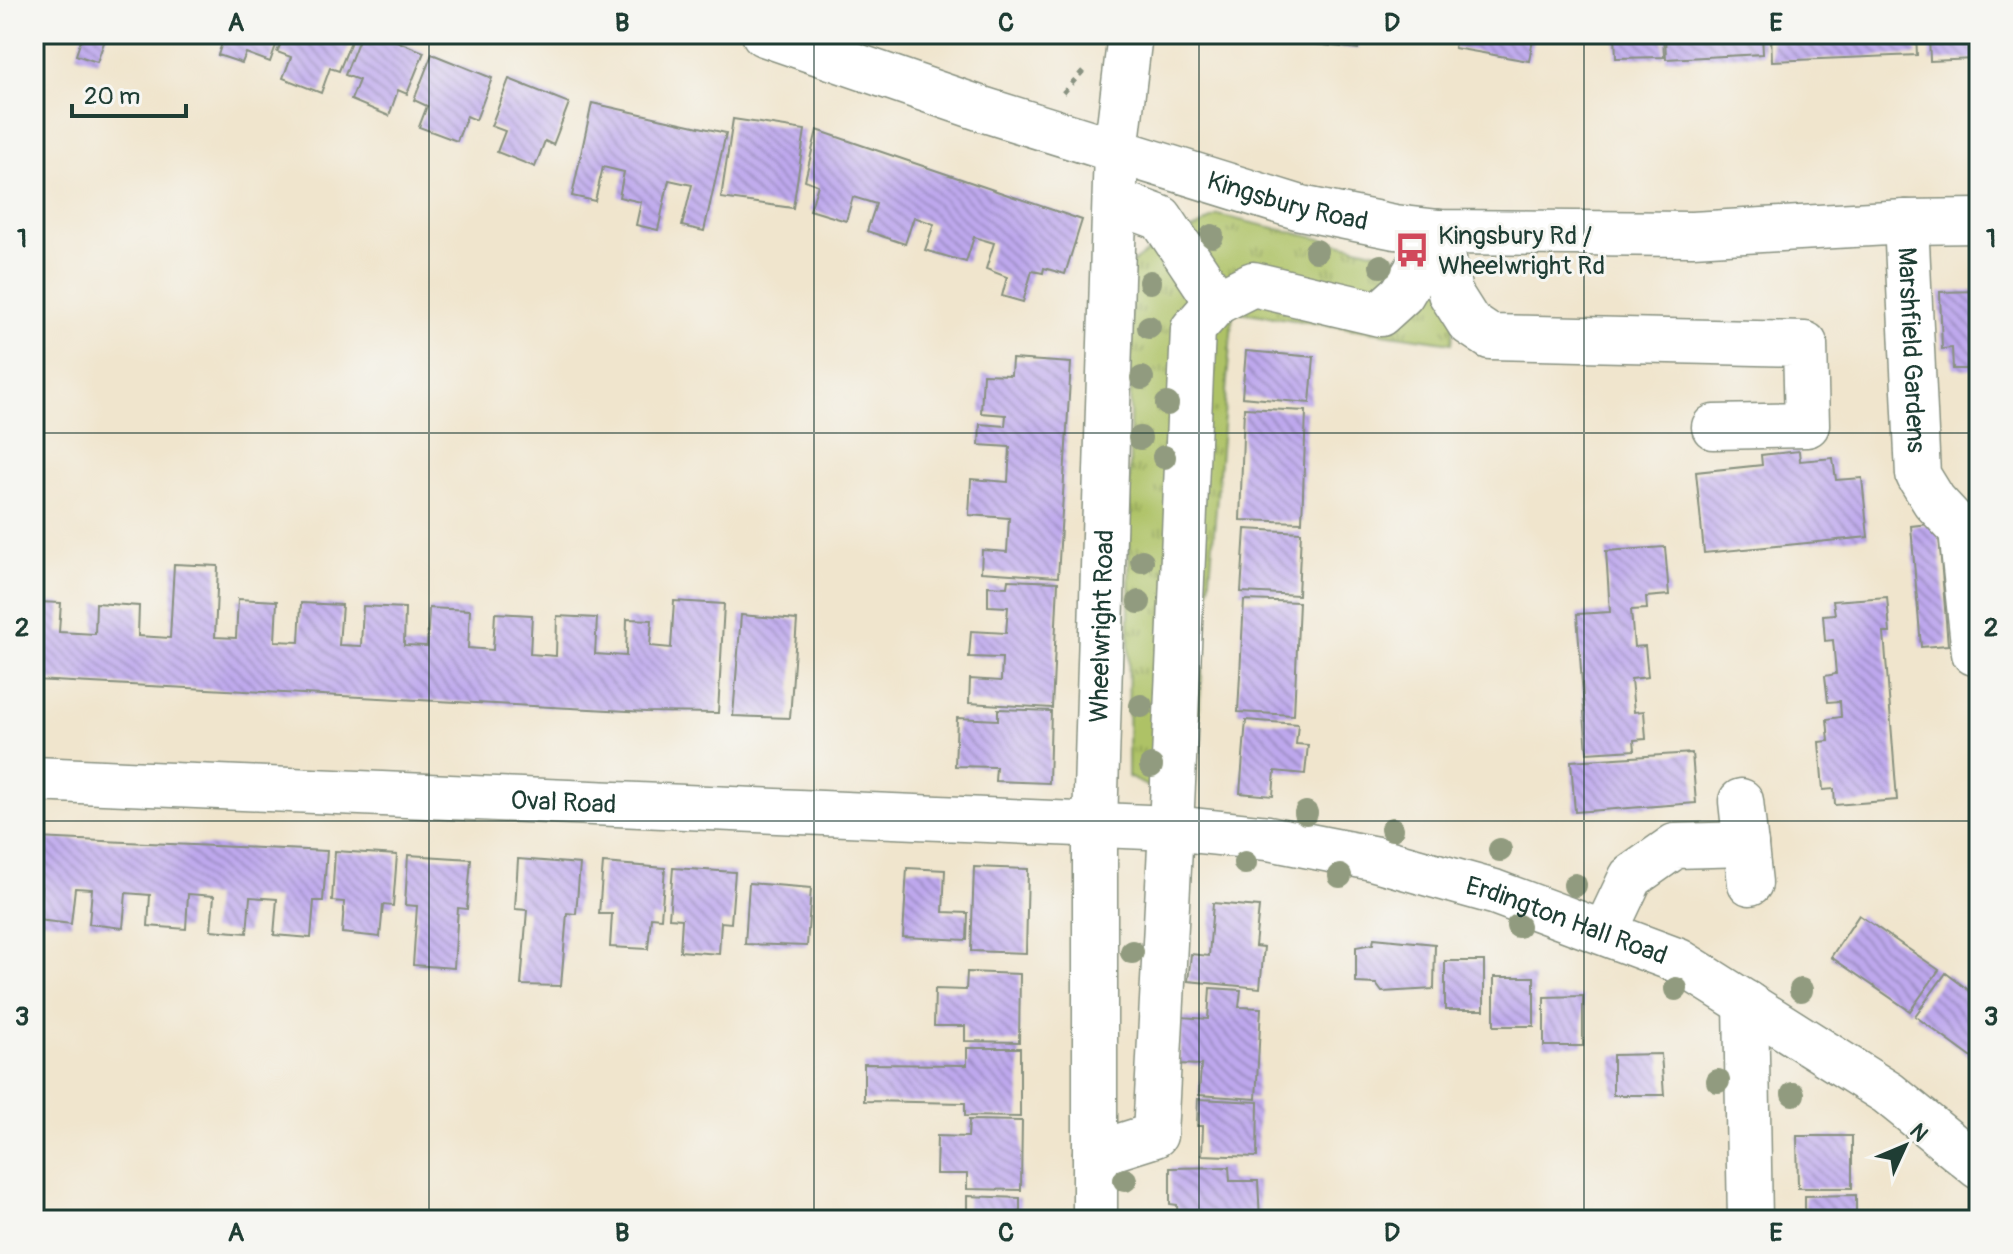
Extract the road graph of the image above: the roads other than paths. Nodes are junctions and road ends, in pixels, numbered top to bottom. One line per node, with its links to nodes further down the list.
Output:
1 (764, 34): 3 (street, Kingsbury Road)
2 (1130, 34): 3 (street, Wheelwright Road)
3 (1116, 151): 4 (street, Wheelwright Road); 7 (street, Kingsbury Road)
4 (1115, 201): 8 (street); 13 (street, Wheelwright Road)
5 (1979, 221): 6 (street, Kingsbury Road)
6 (1906, 222): 7 (street, Kingsbury Road); 10 (street, Marshfield Gardens)
7 (1439, 232): 8 (street); 9 (street)
8 (1217, 302): 14 (street)
9 (1714, 427)
10 (1974, 653)
11 (34, 779): 13 (street, Oval Road)
12 (1741, 801): 15 (street)
13 (1095, 824): 14 (street, Erdington Hall Road); 17 (street, Wheelwright Road)
14 (1171, 828): 15 (street, Erdington Hall Road); 17 (street)
15 (1605, 932): 16 (street, Erdington Hall Road)
16 (1746, 1003): 18 (street, Erdington Hall Road); 20 (street)
17 (1095, 1154): 19 (street, Wheelwright Road)
18 (1979, 1167)
19 (1095, 1220)
20 (1750, 1220)

